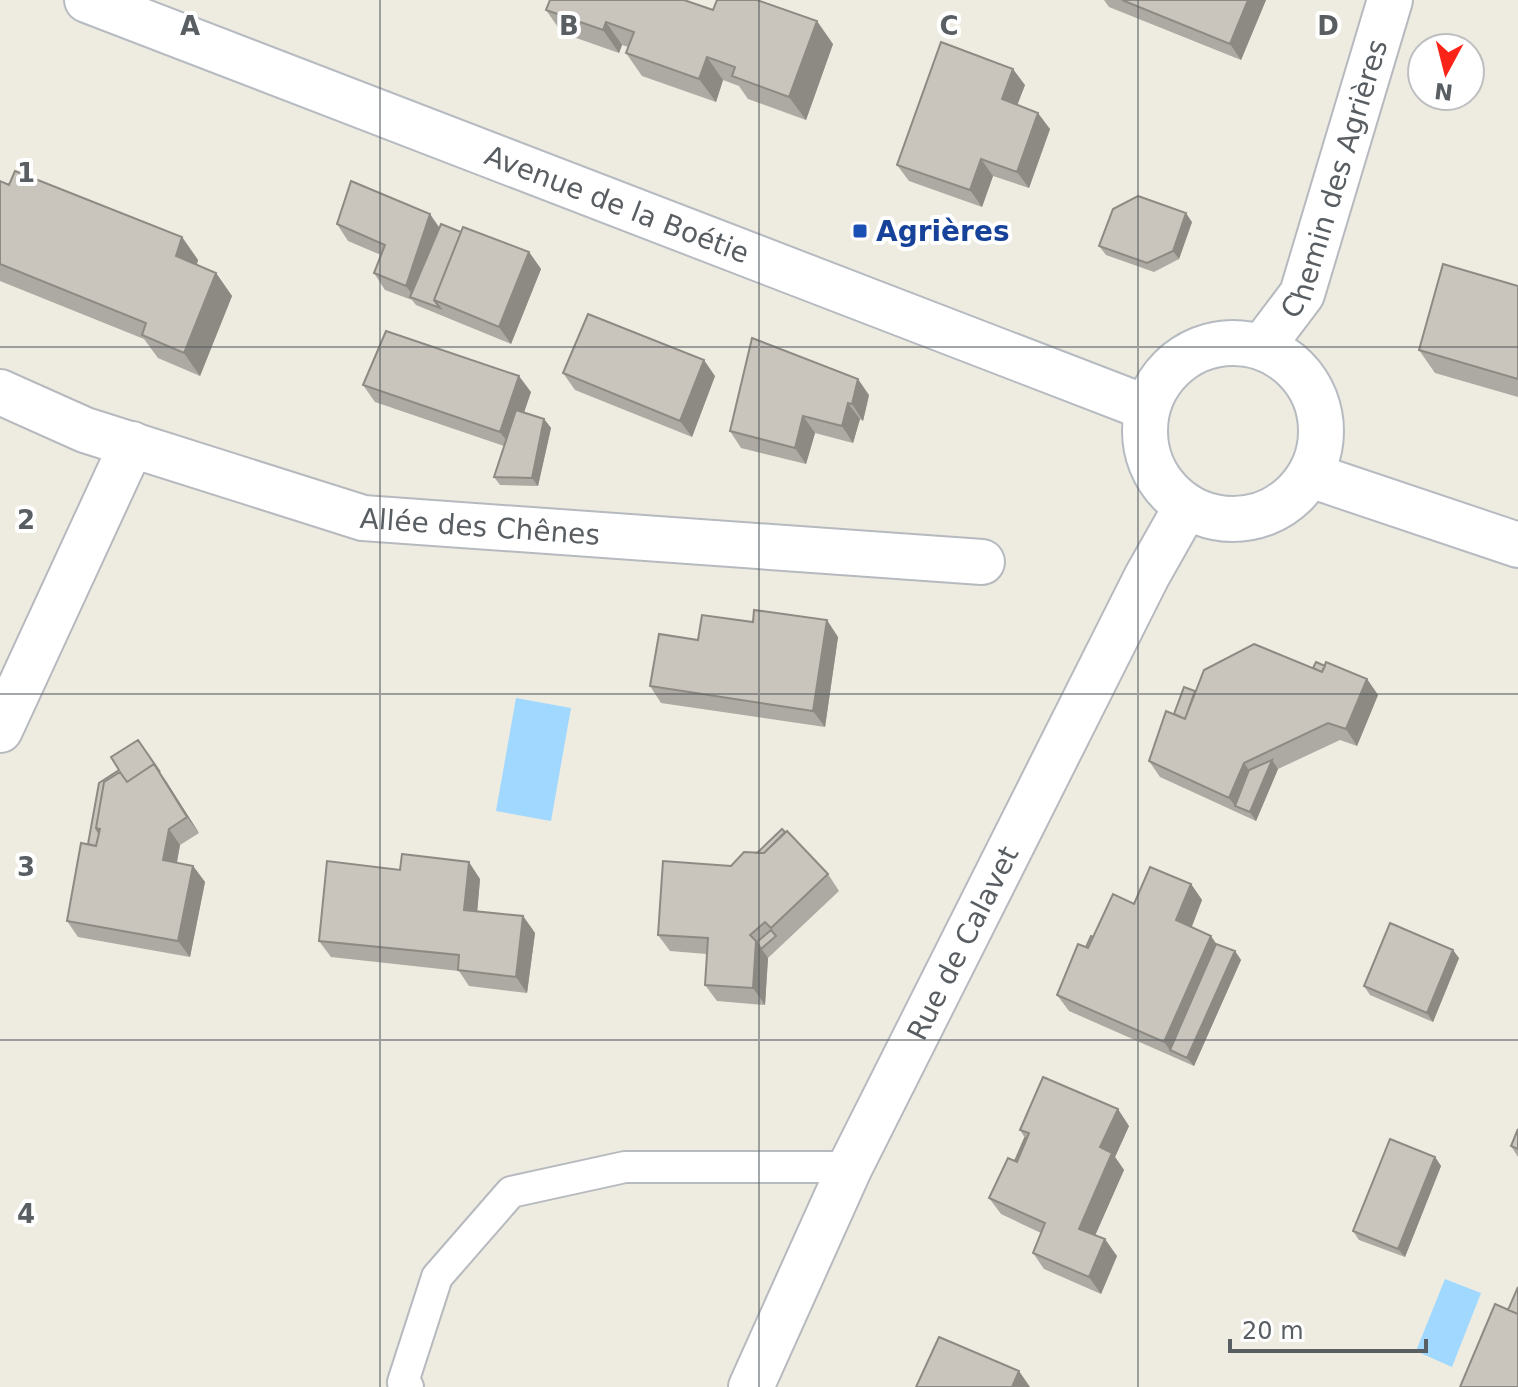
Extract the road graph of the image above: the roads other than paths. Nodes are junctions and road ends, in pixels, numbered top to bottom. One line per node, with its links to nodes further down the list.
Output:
1 (87, 0): 5 (street, Avenue de la Boétie)
2 (1390, 0): 3 (street, Chemin des Agrières)
3 (1262, 347): 5 (street); 7 (street)
4 (0, 392): 6 (street, Allée des Chênes)
5 (1147, 408): 8 (street)
6 (132, 444): 10 (street, Allée des Chênes); 11 (street)
7 (1310, 475): 8 (street); 9 (street)
8 (1186, 507): 12 (street, Rue de Calavet)
9 (1518, 545)
10 (982, 562)
11 (0, 730)
12 (850, 1167): 13 (lane); 14 (street, Rue de Calavet)
13 (408, 1387)
14 (751, 1387)

